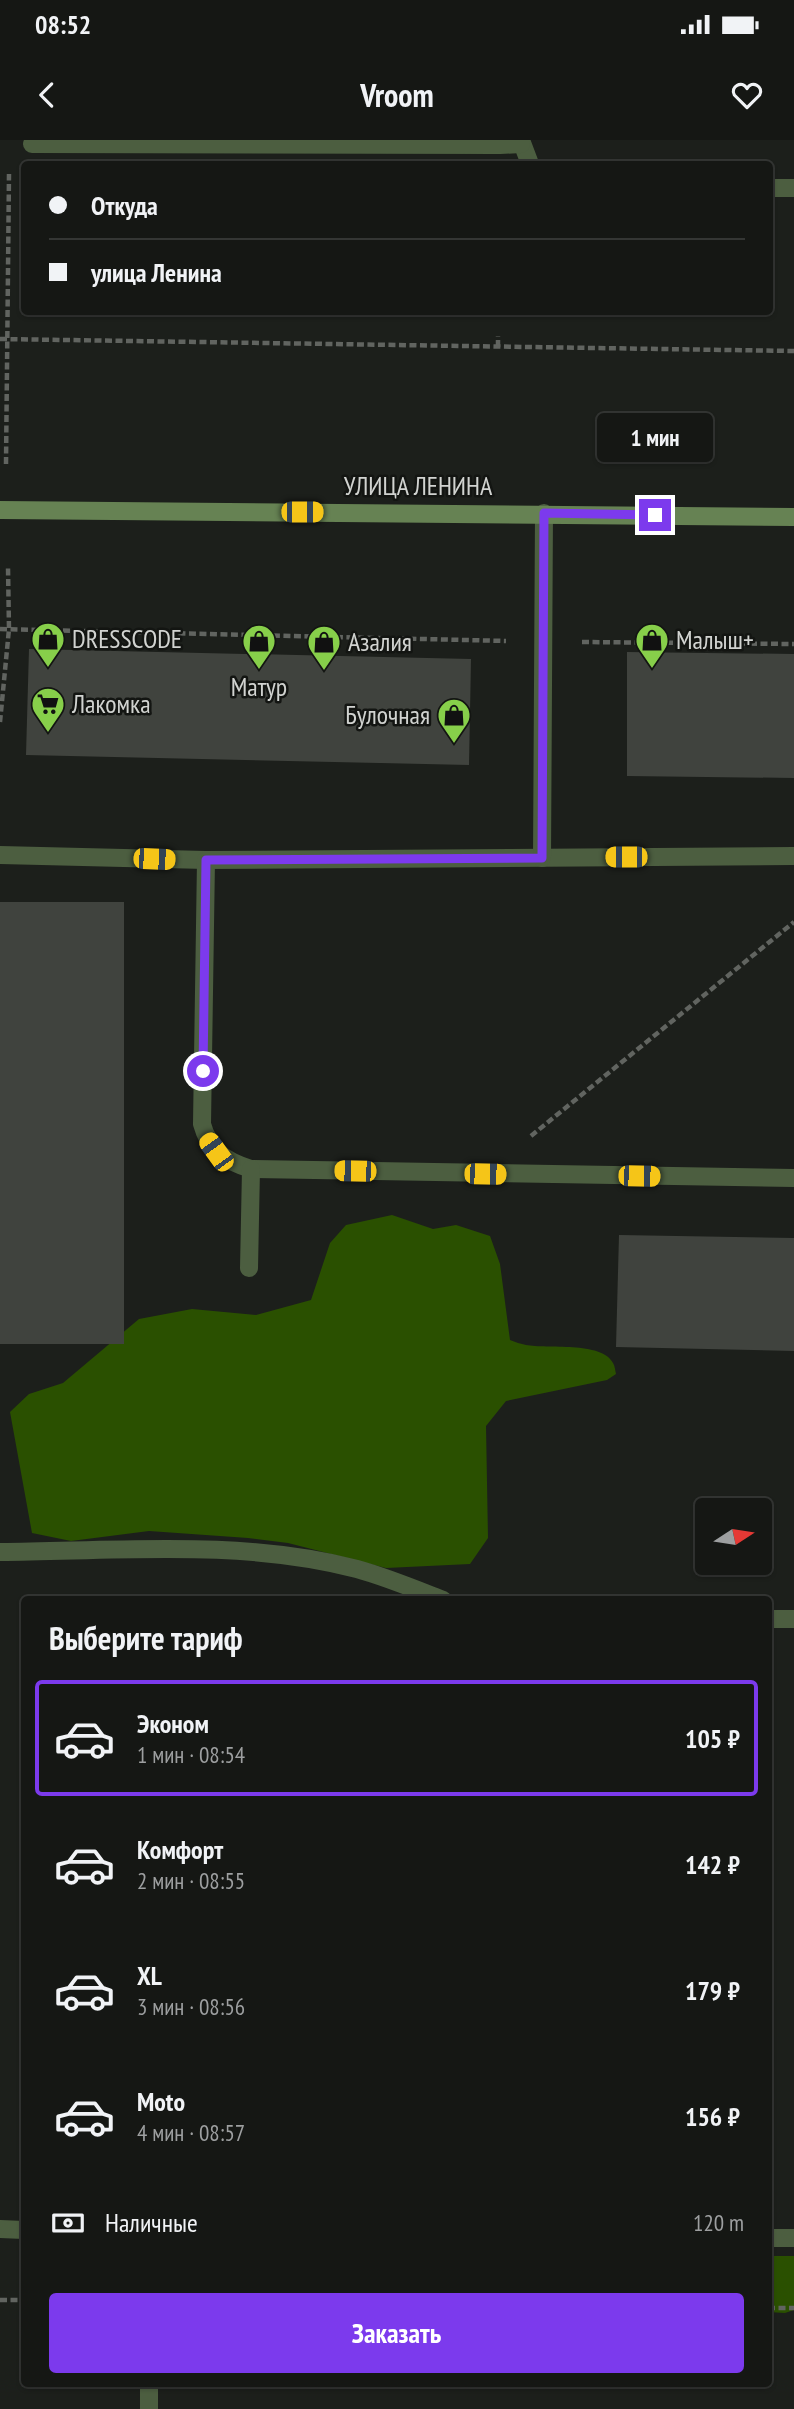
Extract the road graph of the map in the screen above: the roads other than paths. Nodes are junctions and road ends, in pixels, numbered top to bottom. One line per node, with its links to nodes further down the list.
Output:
1 (521, 142): 2 (lane); 3 (lane)
2 (32, 144)
3 (529, 161)
4 (773, 188): 5 (lane)
5 (794, 188)
6 (0, 510): 7 (main road, УЛИЦА ЛЕНИНА)
7 (544, 513): 8 (main road, УЛИЦА ЛЕНИНА); 11 (lane)
8 (794, 517)
9 (0, 855): 12 (lane)
10 (794, 856): 11 (lane)
11 (542, 858): 12 (lane)
12 (206, 860): 13 (lane)
13 (251, 1170): 14 (lane); 15 (lane)
14 (794, 1178)
15 (249, 1268)
16 (0, 1552): 17 (lane)
17 (432, 1596)
18 (772, 1619): 19 (lane)
19 (794, 1619)
20 (0, 2229): 21 (lane)
21 (21, 2230)
22 (772, 2238): 23 (lane)
23 (794, 2238)
24 (149, 2387): 25 (lane)
25 (149, 2409)

